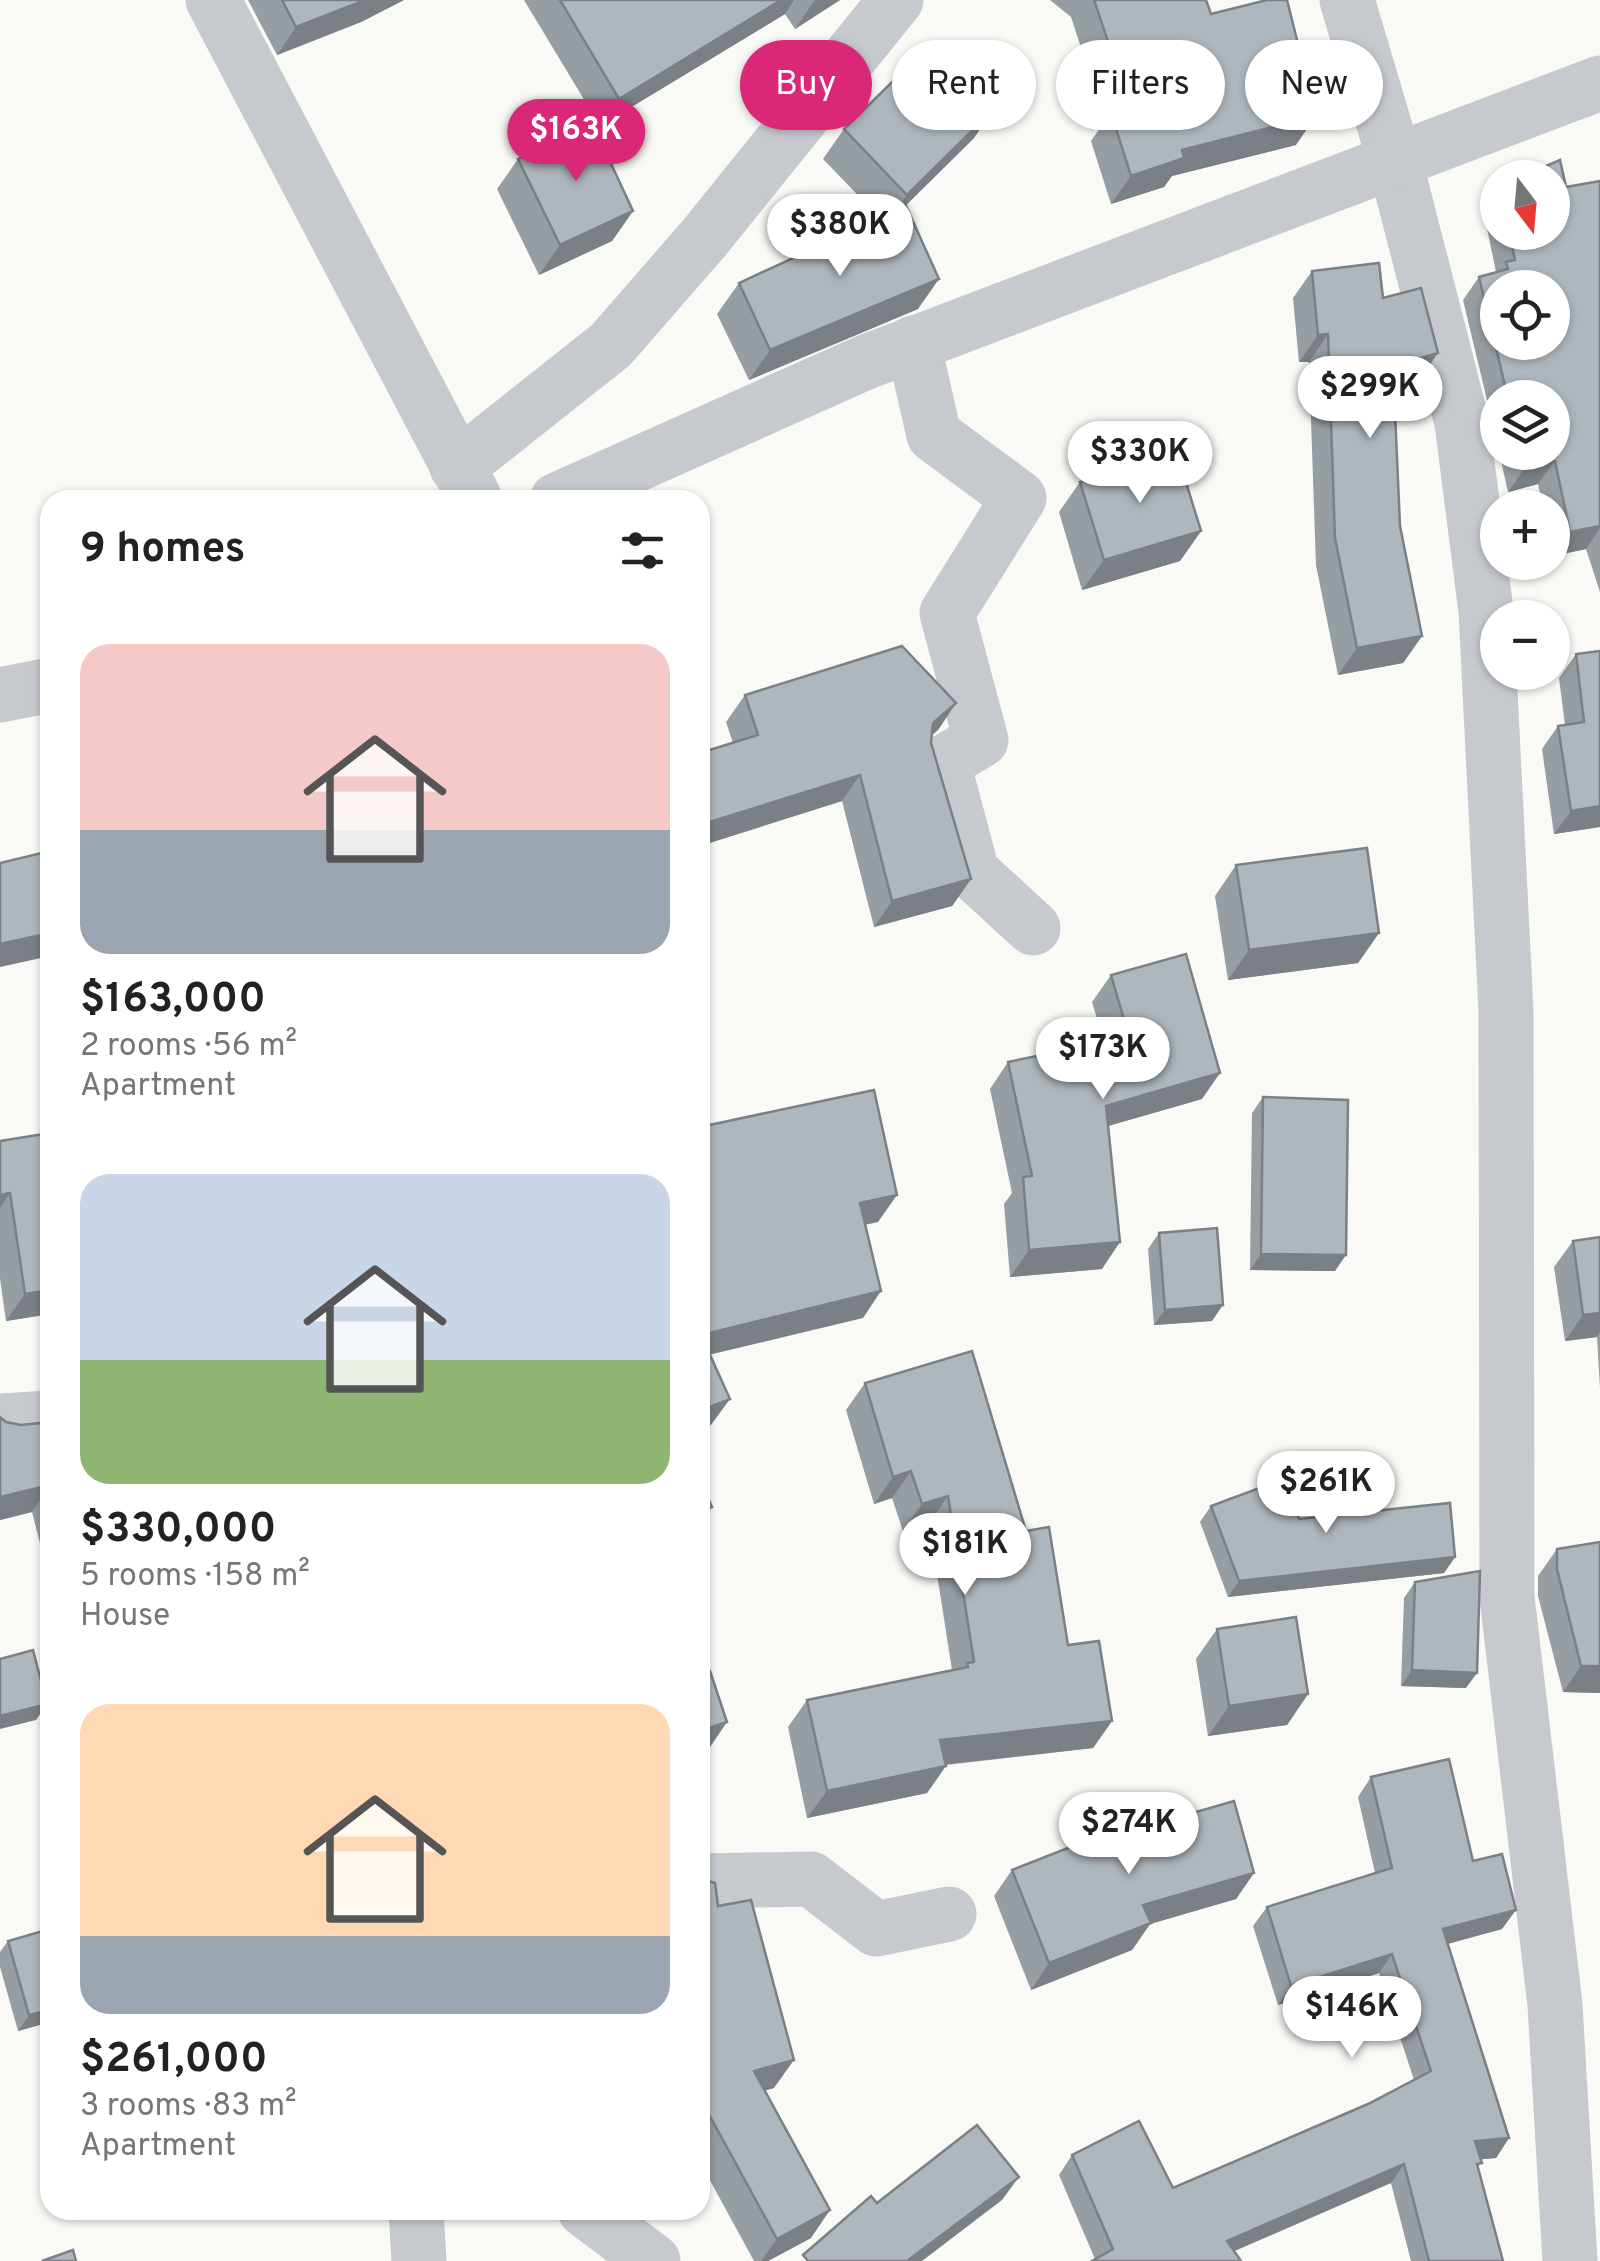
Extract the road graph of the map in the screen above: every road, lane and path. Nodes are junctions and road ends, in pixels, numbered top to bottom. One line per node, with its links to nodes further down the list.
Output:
1 (213, 0): 7 (street)
2 (896, 0): 7 (street)
3 (1347, 0): 5 (street)
4 (1600, 82): 5 (street)
5 (1394, 158): 6 (street); 16 (street)
6 (913, 343): 8 (street); 11 (street)
7 (466, 483)
8 (579, 490)
9 (40, 688): 10 (street)
10 (0, 695)
11 (1033, 928)
12 (40, 1418): 13 (street)
13 (0, 1420)
14 (710, 1881): 15 (street)
15 (949, 1914)
16 (1578, 1992): 21 (street)
17 (416, 2220): 19 (street)
18 (598, 2220): 20 (street)
19 (418, 2261)
20 (653, 2261)
21 (1570, 2261)

